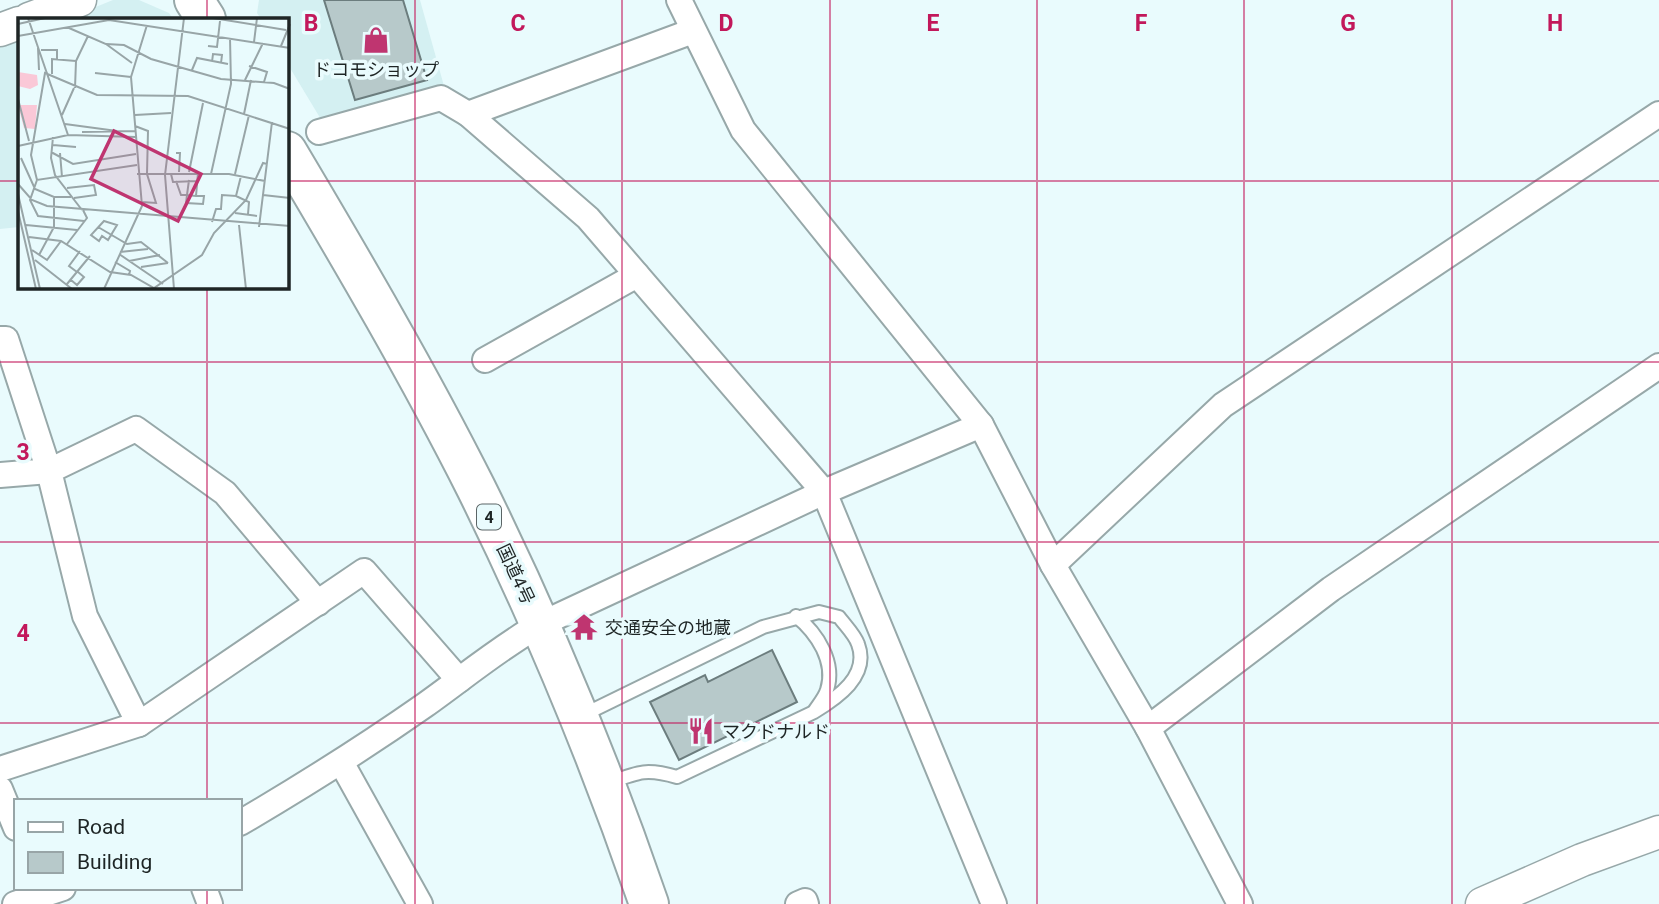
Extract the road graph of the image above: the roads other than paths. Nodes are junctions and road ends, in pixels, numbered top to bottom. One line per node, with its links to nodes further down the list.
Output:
1 (80, 0): 4 (street)
2 (194, 0): 5 (highway)
3 (679, 0): 8 (street)
4 (32, 18)
5 (205, 18)
6 (18, 23): 7 (street)
7 (0, 30)
8 (693, 31): 9 (street); 16 (street)
9 (468, 114): 11 (street); 12 (street)
10 (1659, 114): 20 (street)
11 (303, 141): 23 (highway, 国道4号 / 4)
12 (637, 275): 14 (street); 19 (street)
13 (0, 339): 17 (street)
14 (485, 360)
15 (1659, 366): 28 (street)
16 (981, 425): 19 (street); 20 (street)
17 (49, 471): 18 (street); 21 (street); 27 (street)
18 (0, 475)
19 (824, 492): 23 (street); 42 (street)
20 (1053, 565): 28 (street)
21 (318, 603): 24 (street); 27 (street)
22 (796, 616): 25 (lane); 25 (lane); 26 (lane)
23 (539, 625): 24 (street); 26 (highway, 国道4号 / 4)
24 (459, 680): 29 (street)
25 (814, 712): 31 (lane)
26 (578, 717): 31 (highway, 国道4号 / 4)
27 (139, 724): 30 (street)
28 (1148, 728): 43 (street)
29 (341, 762): 33 (street); 38 (street)
30 (0, 769)
31 (606, 784): 39 (highway, 国道4号 / 4)
32 (0, 789): 34 (street)
33 (242, 822)
34 (14, 823)
35 (1659, 832): 44 (street)
36 (48, 890): 37 (street)
37 (15, 904)
38 (420, 904)
39 (649, 904)
40 (798, 904): 41 (street)
41 (806, 904)
42 (994, 904)
43 (1240, 904)
44 (1482, 904)

